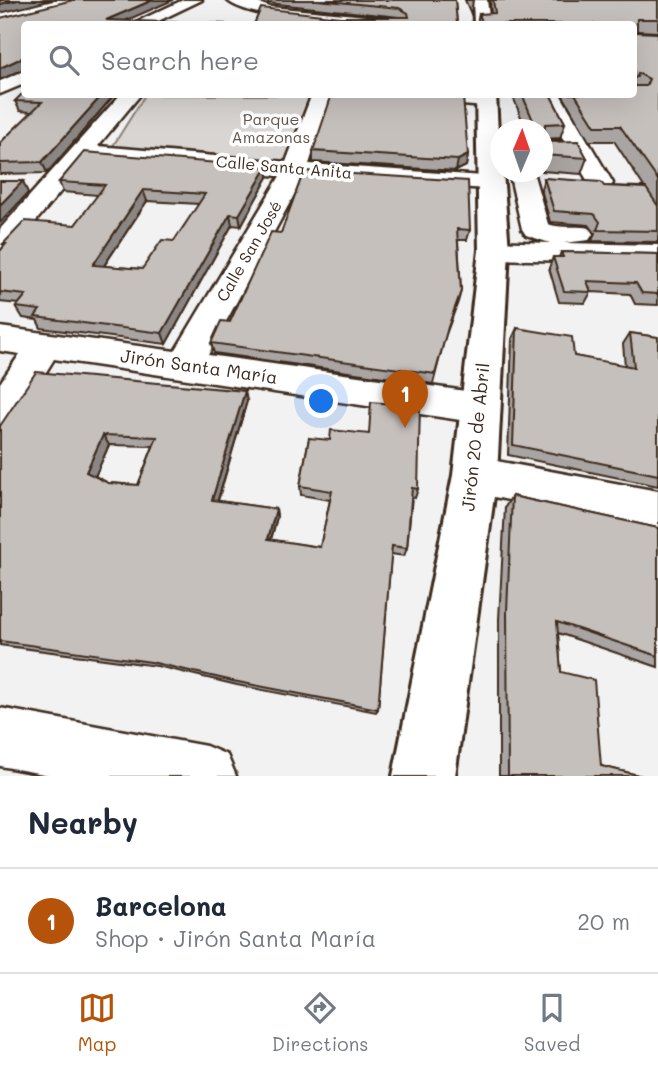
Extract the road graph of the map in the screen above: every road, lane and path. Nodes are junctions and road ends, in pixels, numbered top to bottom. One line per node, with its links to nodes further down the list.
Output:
1 (63, 0): 7 (street)
2 (81, 0): 7 (street)
3 (195, 0): 8 (street)
4 (234, 0): 9 (street)
5 (332, 0): 9 (street)
6 (480, 0): 10 (main road)
7 (3, 18)
8 (147, 21)
9 (332, 21)
10 (482, 21)
11 (21, 78): 12 (street)
12 (2, 86)
13 (129, 98): 20 (street)
14 (321, 98): 21 (street, Calle San José)
15 (486, 98): 17 (main road, Jirón 20 de Abril)
16 (552, 98): 19 (street)
17 (495, 119)
18 (553, 148): 19 (street)
19 (579, 148): 23 (street)
20 (79, 153): 21 (street, Calle Santa Anita); 27 (street)
21 (295, 170): 22 (street, Calle Santa Anita); 34 (street, Calle San José)
22 (490, 177)
23 (575, 181)
24 (519, 182): 30 (main road, Jirón 20 de Abril)
25 (521, 182): 28 (street)
26 (27, 183): 27 (street)
27 (54, 183): 29 (street)
28 (619, 234)
29 (0, 247)
30 (494, 250): 31 (street); 35 (main road, Jirón 20 de Abril)
31 (658, 254)
32 (0, 339): 33 (street, Jirón Santa María)
33 (45, 345): 34 (street, Jirón Santa María); 36 (street)
34 (185, 365): 35 (street, Jirón Santa María)
35 (481, 408): 37 (main road, Jirón 20 de Abril)
36 (0, 413)
37 (475, 475): 38 (street); 41 (main road, Jirón 20 de Abril)
38 (658, 511)
39 (0, 737): 40 (street)
40 (206, 776)
41 (424, 776)

